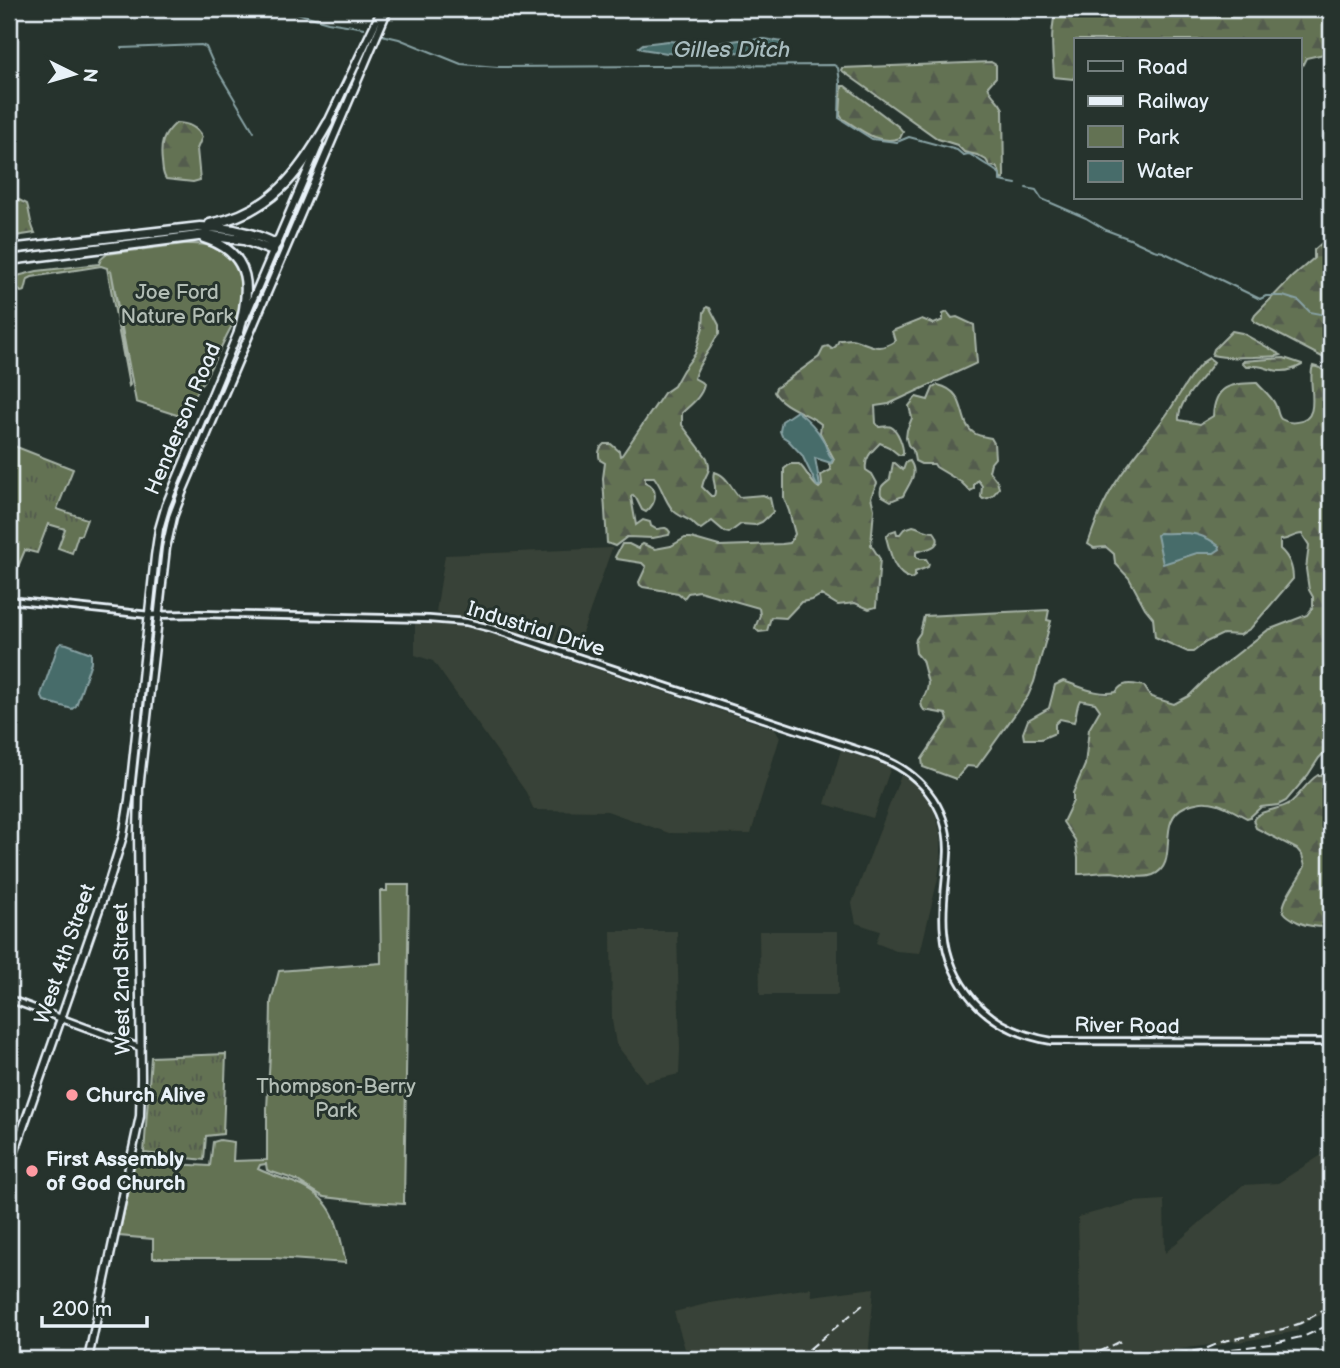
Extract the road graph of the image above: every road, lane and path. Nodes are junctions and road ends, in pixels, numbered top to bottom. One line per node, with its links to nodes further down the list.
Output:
1 (382, 9): 3 (main road, Henderson Road)
2 (388, 9): 8 (main road, Henderson Road)
3 (328, 123): 4 (highway); 6 (main road, Henderson Road)
4 (189, 227): 6 (highway); 7 (highway)
5 (194, 236): 6 (highway); 9 (highway); 10 (highway)
6 (275, 247): 8 (main road); 10 (main road, Henderson Road)
7 (9, 249)
8 (284, 252): 13 (main road, Henderson Road)
9 (9, 261)
10 (239, 332): 12 (main road, Henderson Road)
11 (9, 600): 12 (street, Industrial Drive)
12 (149, 615): 13 (street, Industrial Drive); 15 (main road, Henderson Road)
13 (157, 615): 14 (main road, Henderson Road); 16 (street, Industrial Drive)
14 (142, 761): 20 (main road, West 2nd Street)
15 (130, 789): 18 (main road, West 4th Street)
16 (937, 806): 19 (street, River Road)
17 (9, 999): 18 (main road)
18 (61, 1018): 20 (main road); 21 (main road, West 4th Street)
19 (1331, 1042)
20 (141, 1048): 22 (main road, West 2nd Street)
21 (9, 1168)
22 (88, 1359)

